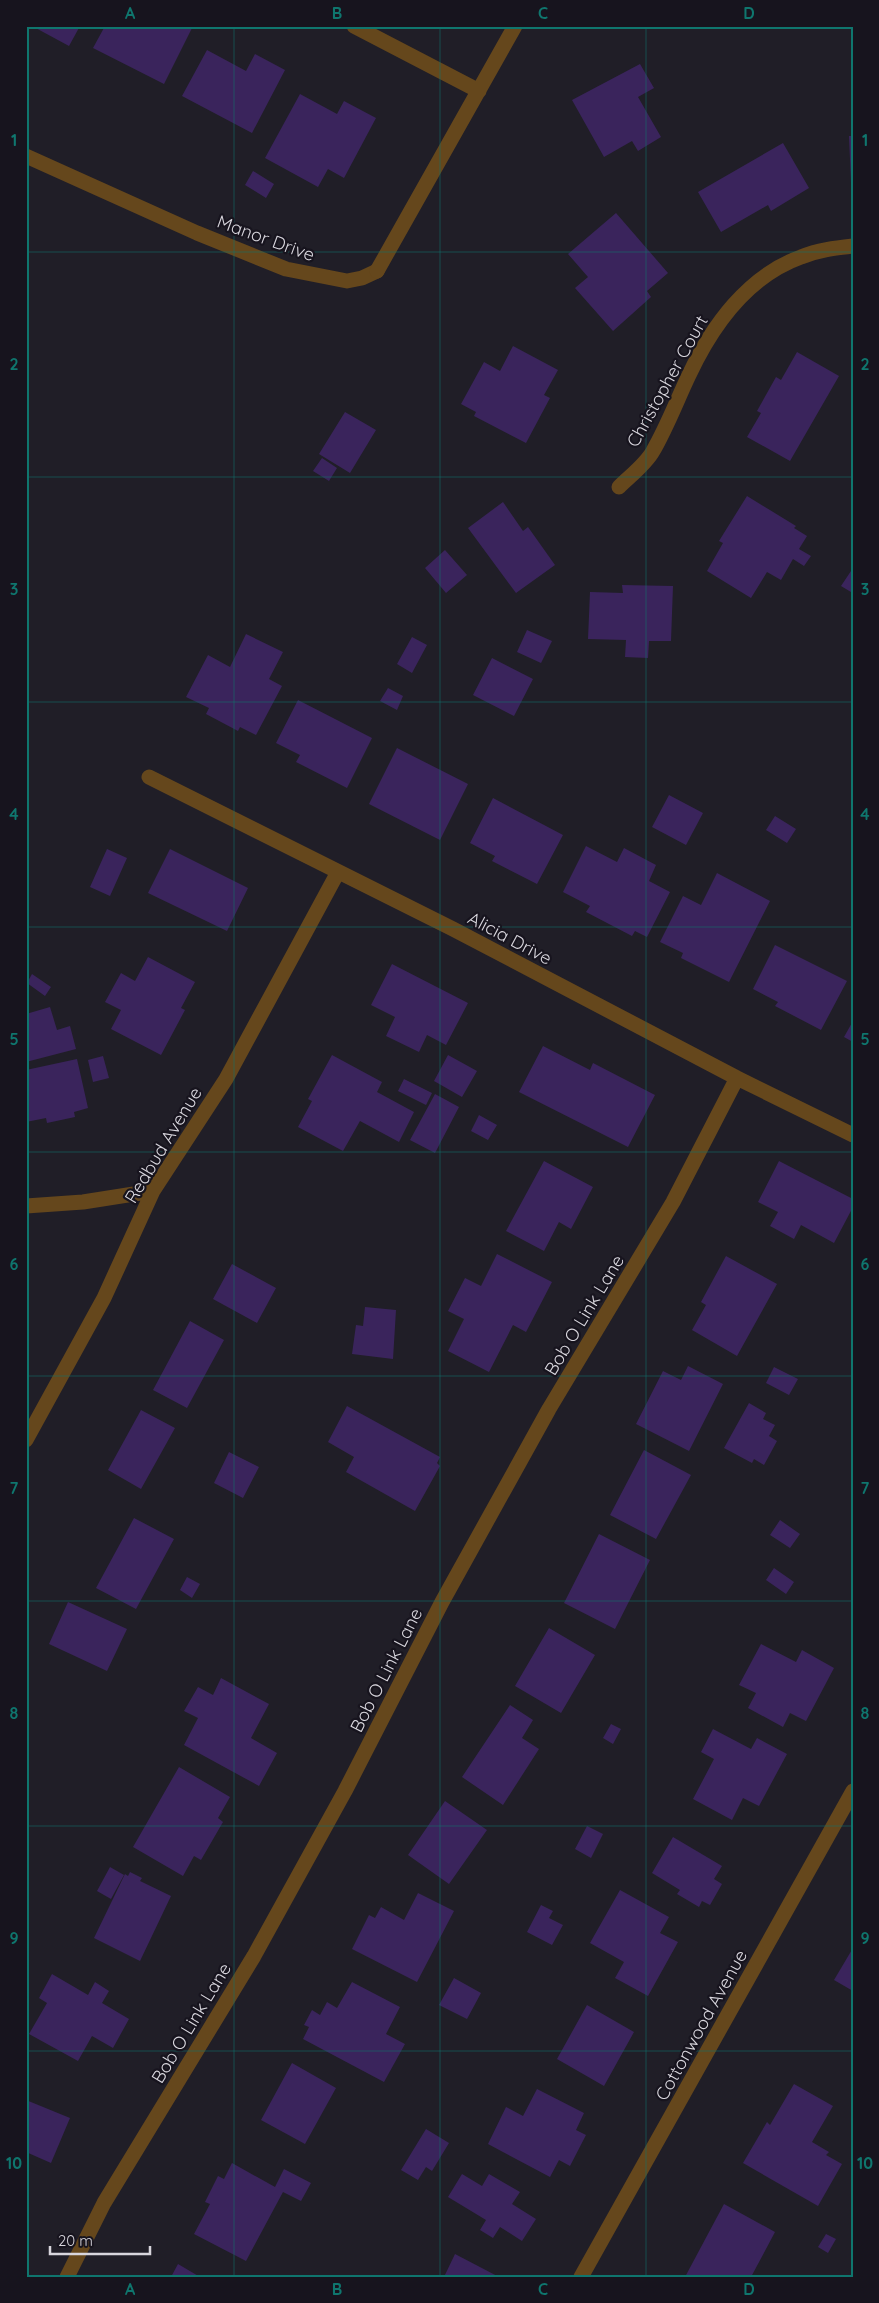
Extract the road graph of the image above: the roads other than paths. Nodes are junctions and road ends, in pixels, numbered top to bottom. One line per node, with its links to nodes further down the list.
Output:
1 (354, 26): 3 (street)
2 (515, 26): 3 (street, Manor Drive)
3 (479, 91): 4 (street, Manor Drive)
4 (26, 156)
5 (853, 246): 6 (street, Christopher Court)
6 (619, 487)
7 (149, 777): 8 (street, Alicia Drive)
8 (338, 872): 9 (street, Alicia Drive); 11 (street, Redbud Avenue)
9 (737, 1078): 10 (street, Alicia Drive); 15 (street, Bob O Link Lane)
10 (853, 1135)
11 (153, 1190): 12 (street); 13 (street, Redbud Avenue)
12 (26, 1206)
13 (26, 1440)
14 (853, 1791): 16 (street, Cottonwood Avenue)
15 (67, 2277)
16 (581, 2277)

